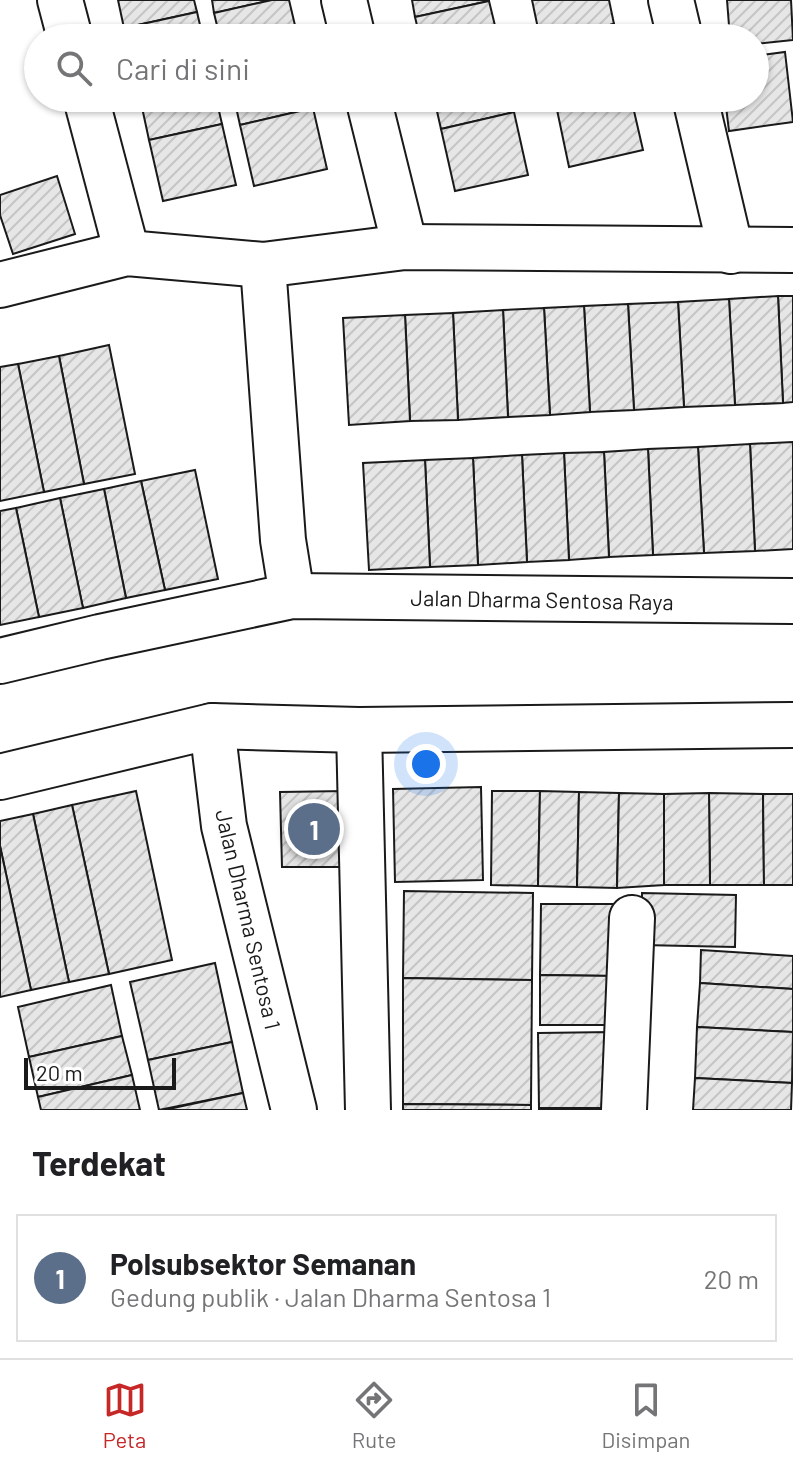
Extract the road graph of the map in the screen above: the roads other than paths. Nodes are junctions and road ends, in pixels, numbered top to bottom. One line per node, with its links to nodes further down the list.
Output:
1 (60, 0): 3 (street)
2 (344, 0): 4 (street)
3 (66, 24)
4 (350, 24)
5 (90, 112): 11 (street)
6 (371, 112): 8 (street)
7 (698, 112): 10 (street)
8 (405, 247): 10 (street); 12 (street)
9 (793, 250): 10 (street)
10 (731, 251)
11 (127, 253): 12 (street); 13 (street)
12 (263, 265): 14 (street)
13 (0, 285)
14 (292, 596): 15 (street, Jalan Dharma Sentosa Raya); 16 (street, Jalan Dharma Sentosa Raya)
15 (793, 601)
16 (0, 661)
17 (793, 725): 19 (street)
18 (212, 726): 19 (street); 20 (street); 22 (street, Jalan Dharma Sentosa 1)
19 (359, 730): 23 (street)
20 (0, 777)
21 (632, 918): 24 (street)
22 (294, 1110)
23 (368, 1110)
24 (624, 1110)

